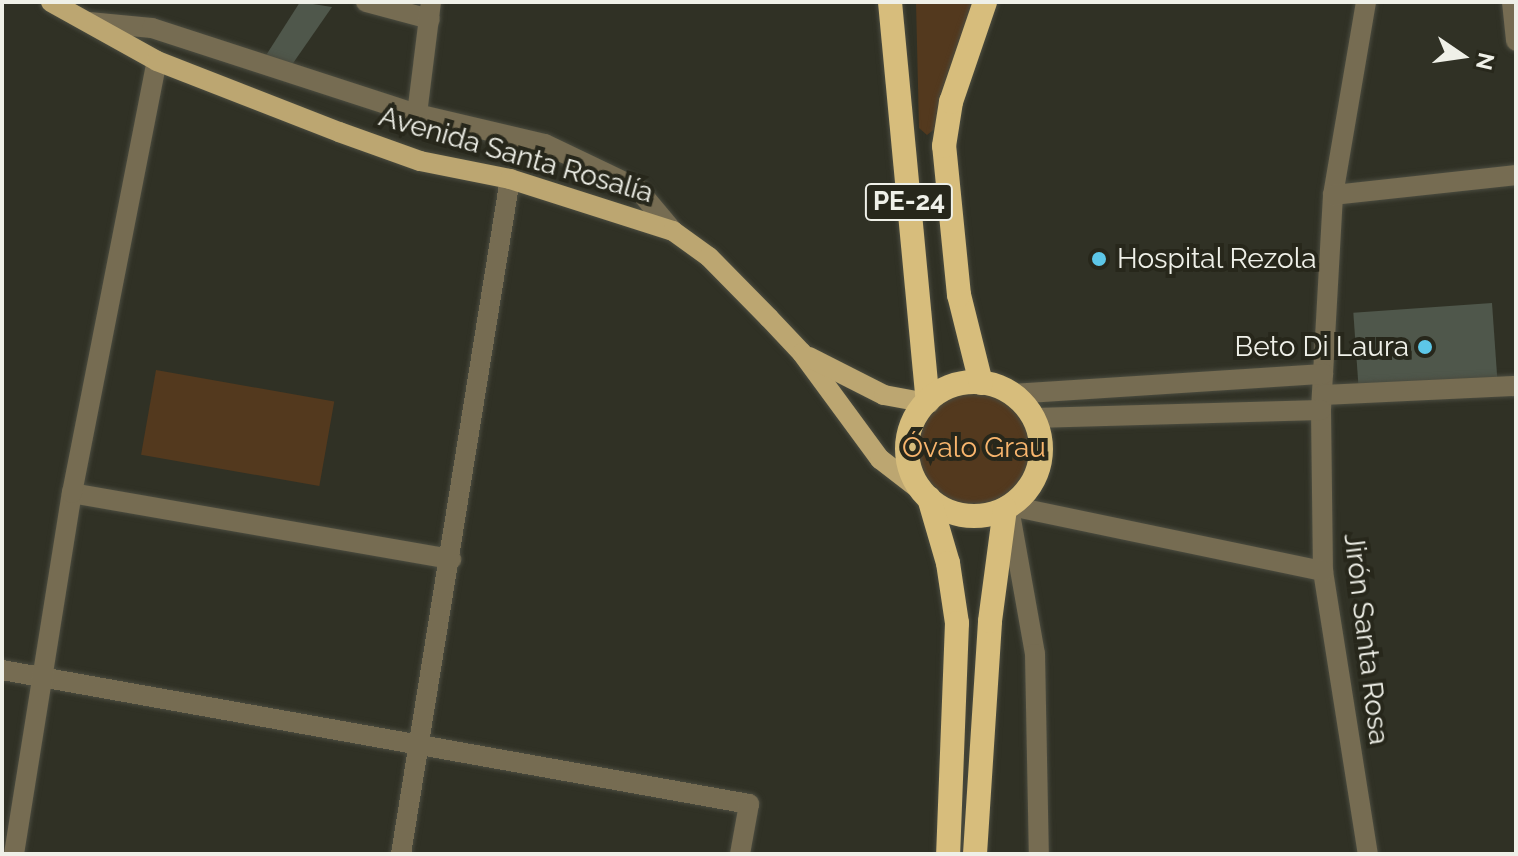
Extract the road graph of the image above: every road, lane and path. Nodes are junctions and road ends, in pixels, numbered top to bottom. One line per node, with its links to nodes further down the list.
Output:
1 (51, 2): 8 (main road, Avenida Santa Rosalía)
2 (366, 2): 7 (street)
3 (890, 2): 21 (highway, PE-24)
4 (985, 2): 17 (highway, PE-24)
5 (1366, 2): 14 (street, Jirón Santa Rosa)
6 (1512, 2): 9 (street)
7 (430, 10): 11 (street)
8 (89, 22): 10 (main road, Avenida Santa Rosalía); 11 (street)
9 (1516, 41)
10 (157, 61): 13 (main road, Avenida Santa Rosalía); 23 (street)
11 (417, 114): 15 (street)
12 (1516, 175): 14 (street)
13 (510, 179): 15 (main road, Avenida Santa Rosalía); 26 (street)
14 (1333, 195): 19 (street, Jirón Santa Rosa)
15 (673, 231): 16 (main road, Avenida Santa Rosalía)
16 (802, 353): 21 (main road, Avenida Santa Rosalía); 24 (main road, Avenida Santa Rosalía)
17 (981, 383): 20 (highway); 21 (highway)
18 (1516, 386): 19 (street)
19 (1322, 393): 20 (street); 22 (street); 27 (street, Jirón Santa Rosa)
20 (1012, 394): 22 (highway)
21 (928, 402): 24 (highway)
22 (1034, 418): 25 (highway)
23 (72, 493): 26 (street); 29 (street)
24 (927, 496): 25 (highway); 34 (highway)
25 (1008, 507): 27 (street); 35 (highway); 36 (street)
26 (451, 559): 30 (street)
27 (1323, 571): 37 (street, Jirón Santa Rosa)
28 (2, 670): 29 (street)
29 (41, 675): 30 (street); 31 (street)
30 (419, 744): 32 (street); 33 (street)
31 (14, 854)
32 (401, 854)
33 (740, 854)
34 (948, 854)
35 (975, 854)
36 (1039, 854)
37 (1368, 854)

